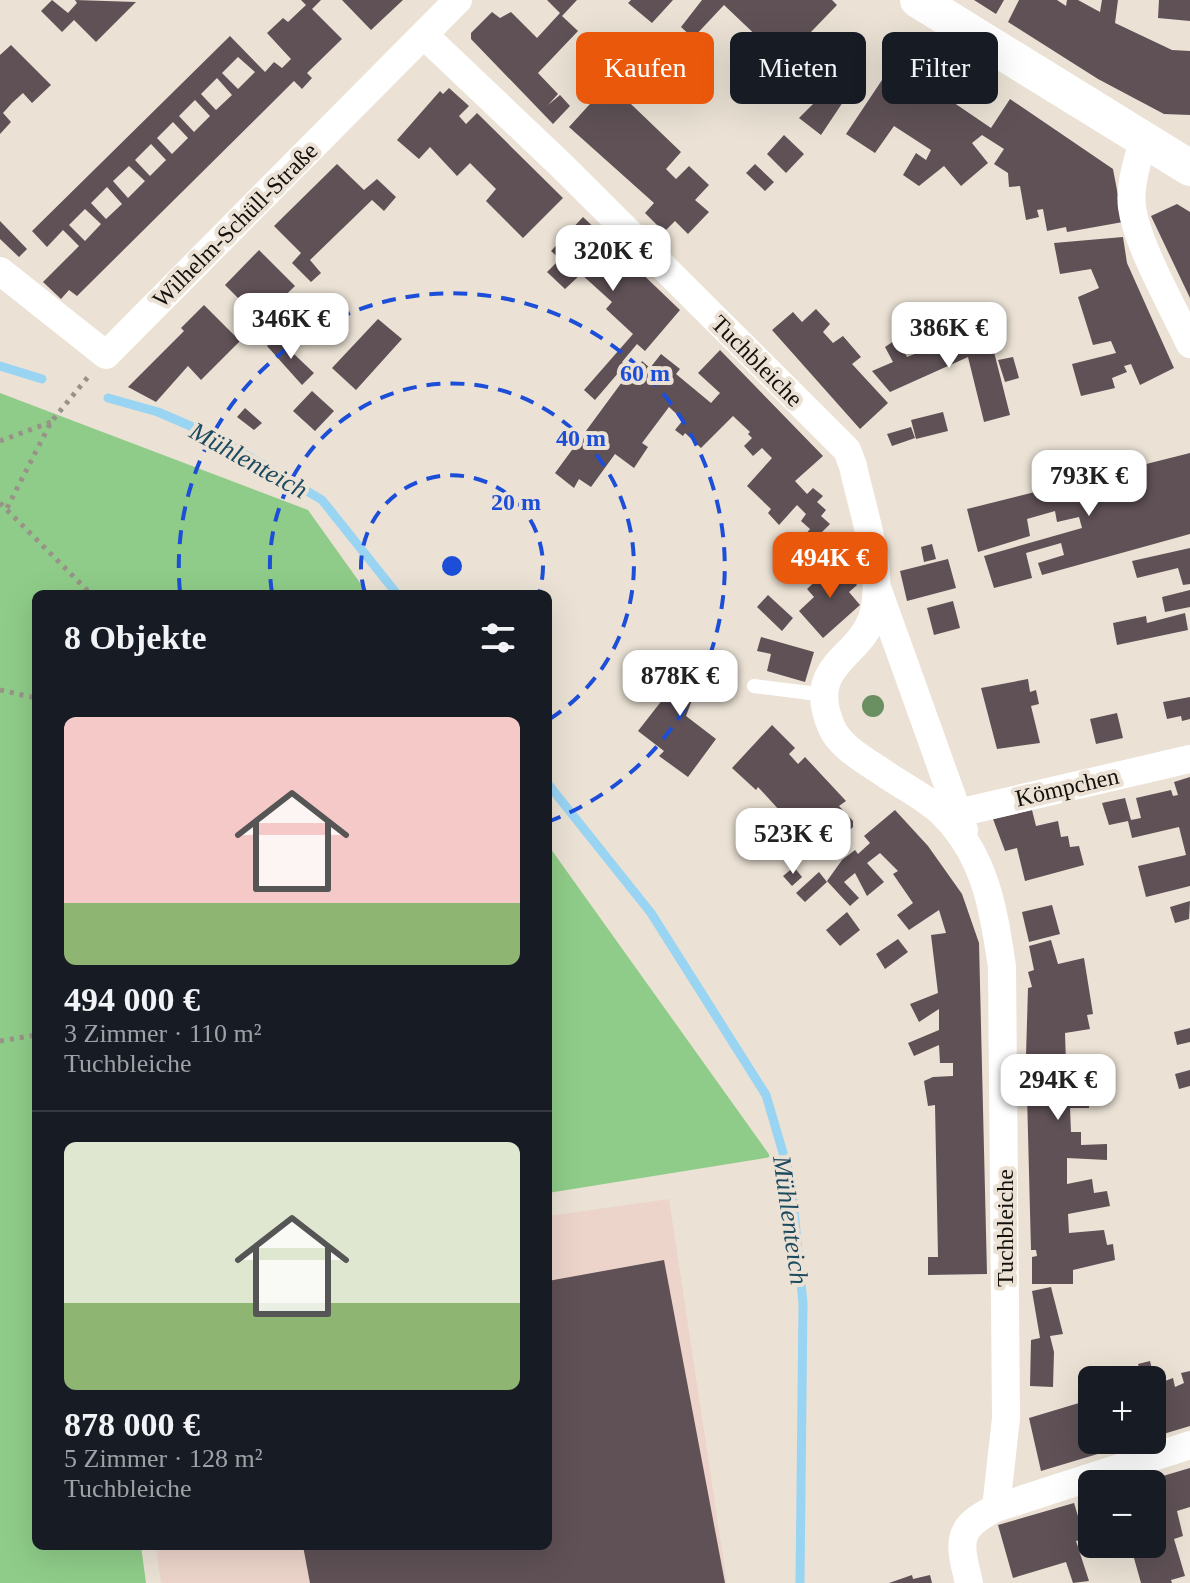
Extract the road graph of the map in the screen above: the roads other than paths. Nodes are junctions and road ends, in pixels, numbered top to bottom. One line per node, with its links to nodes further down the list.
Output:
1 (458, 0): 3 (street, Wilhelm-Schüll-Straße)
2 (918, 0): 4 (street)
3 (424, 35): 6 (street, Wilhelm-Schüll-Straße); 8 (street, Tuchbleiche)
4 (1143, 140): 5 (street); 7 (street)
5 (1190, 168)
6 (0, 271)
7 (1190, 344)
8 (879, 593): 10 (street); 12 (street, Tuchbleiche)
9 (754, 686): 10 (lane)
10 (826, 695): 12 (street, Tuchbleiche)
11 (1190, 759): 12 (street, Kömpchen)
12 (951, 814): 14 (street, Tuchbleiche)
13 (1190, 1445): 14 (street)
14 (996, 1508): 15 (street)
15 (969, 1583)

